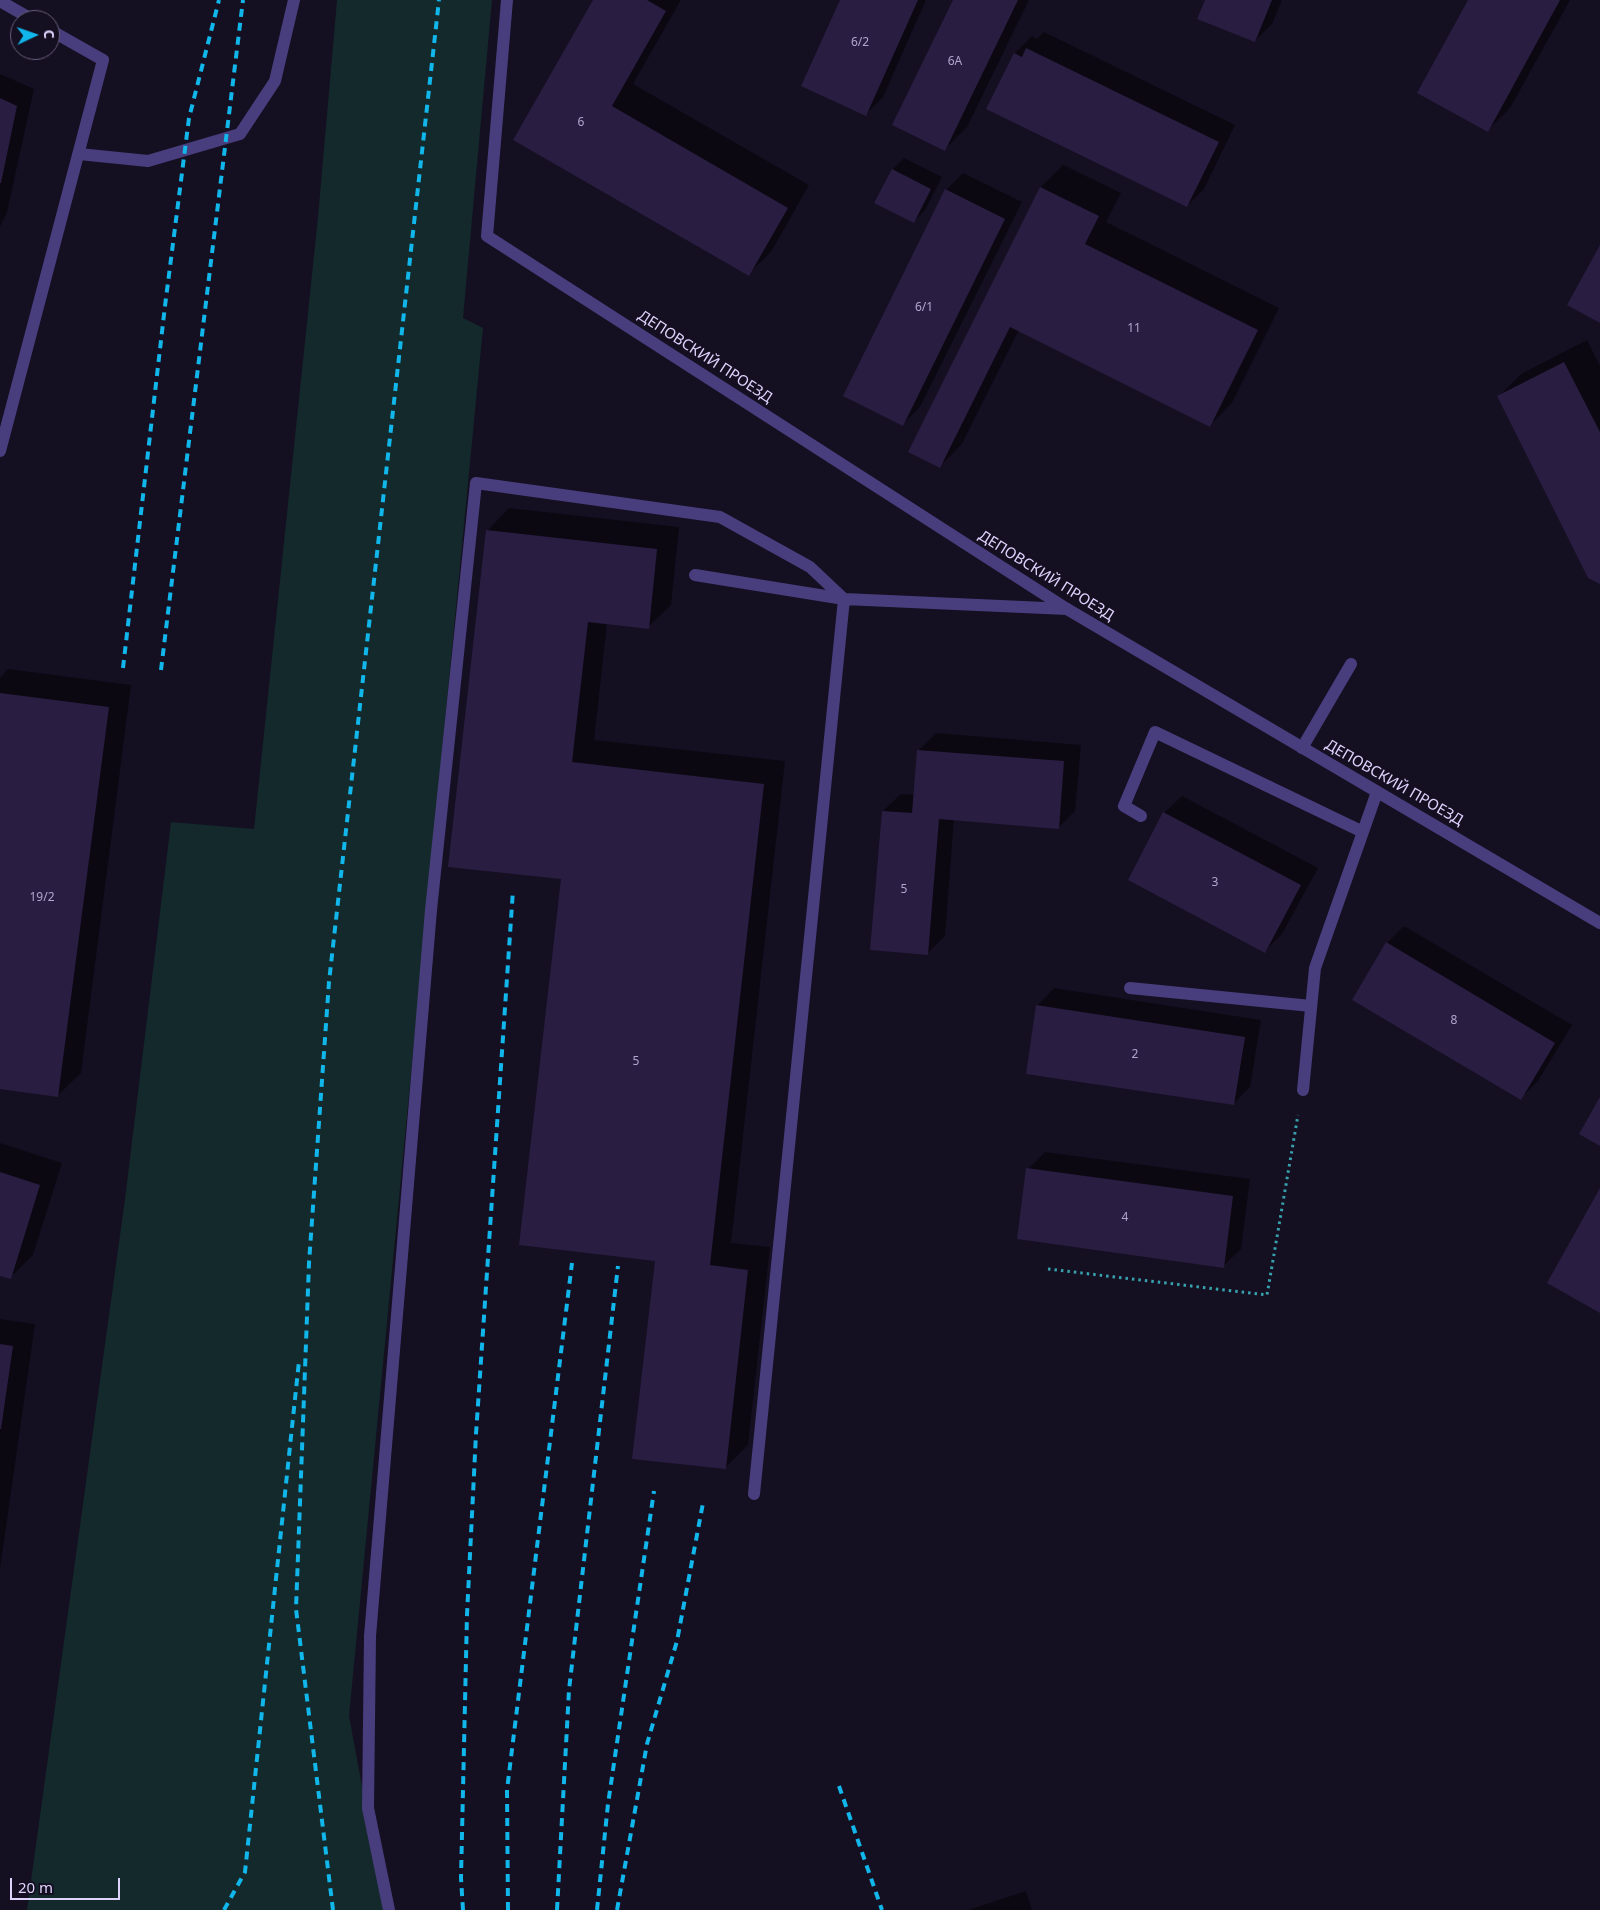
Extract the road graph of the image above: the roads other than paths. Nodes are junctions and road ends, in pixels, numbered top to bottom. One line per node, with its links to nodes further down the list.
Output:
1 (294, 0): 6 (street)
2 (507, 0): 10 (street, ДЕПОВСКИЙ ПРОЕЗД)
3 (0, 1): 4 (street)
4 (16, 10)
5 (60, 36): 6 (street)
6 (78, 154): 7 (street)
7 (0, 451)
8 (695, 575): 9 (street)
9 (844, 599): 10 (street); 20 (street); 21 (street)
10 (1067, 610): 12 (street, ДЕПОВСКИЙ ПРОЕЗД)
11 (1351, 664): 12 (street)
12 (1302, 748): 13 (street, ДЕПОВСКИЙ ПРОЕЗД)
13 (1377, 792): 15 (street); 16 (street, ДЕПОВСКИЙ ПРОЕЗД)
14 (1141, 816): 15 (street)
15 (1363, 832): 18 (street)
16 (1600, 923)
17 (1130, 988): 18 (street)
18 (1311, 1006): 19 (street)
19 (1303, 1090)
20 (754, 1494)
21 (389, 1910)

